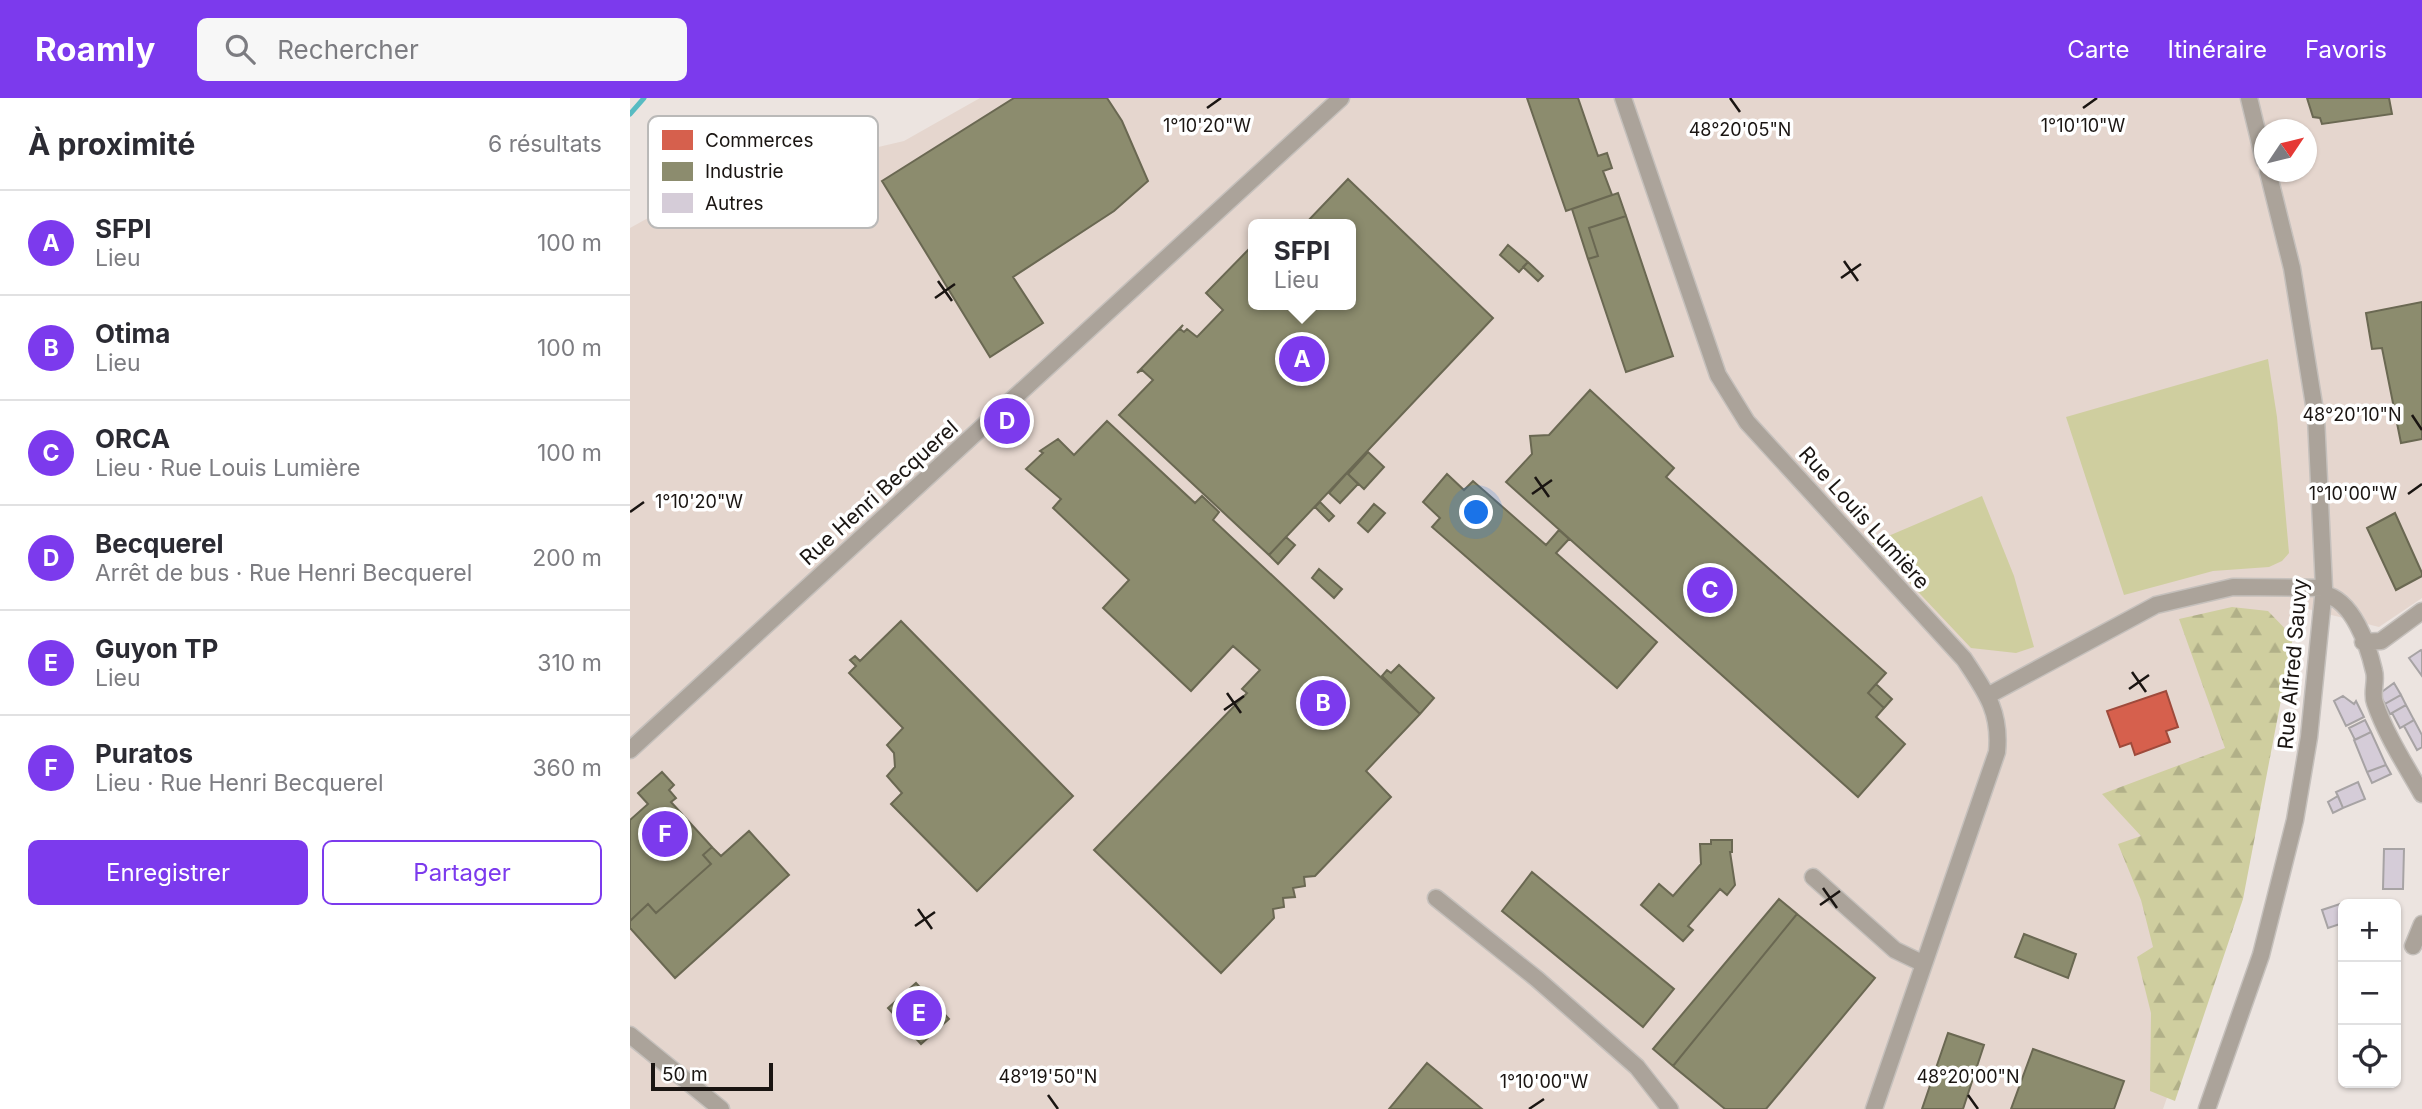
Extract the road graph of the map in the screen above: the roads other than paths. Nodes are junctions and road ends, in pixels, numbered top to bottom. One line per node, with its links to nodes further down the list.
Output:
1 (1341, 98): 10 (street, Rue Henri Becquerel)
2 (1623, 98): 9 (street, Rue Louis Lumière)
3 (2249, 98): 4 (street)
4 (2254, 119)
5 (2270, 182): 6 (street, Rue Alfred Sauvy)
6 (2324, 591): 8 (street); 9 (street); 21 (street, Rue Alfred Sauvy)
7 (2422, 611): 8 (street)
8 (2363, 642): 11 (street)
9 (1989, 695): 16 (street, Rue Louis Lumière)
10 (630, 750)
11 (2422, 794)
12 (1813, 877): 16 (street)
13 (1436, 898): 19 (street)
14 (2422, 924): 15 (street)
15 (2413, 946)
16 (1924, 964): 20 (street, Rue Louis Lumière)
17 (630, 1035): 18 (street)
18 (721, 1109)
19 (1670, 1109)
20 (1874, 1109)
21 (2207, 1109)

